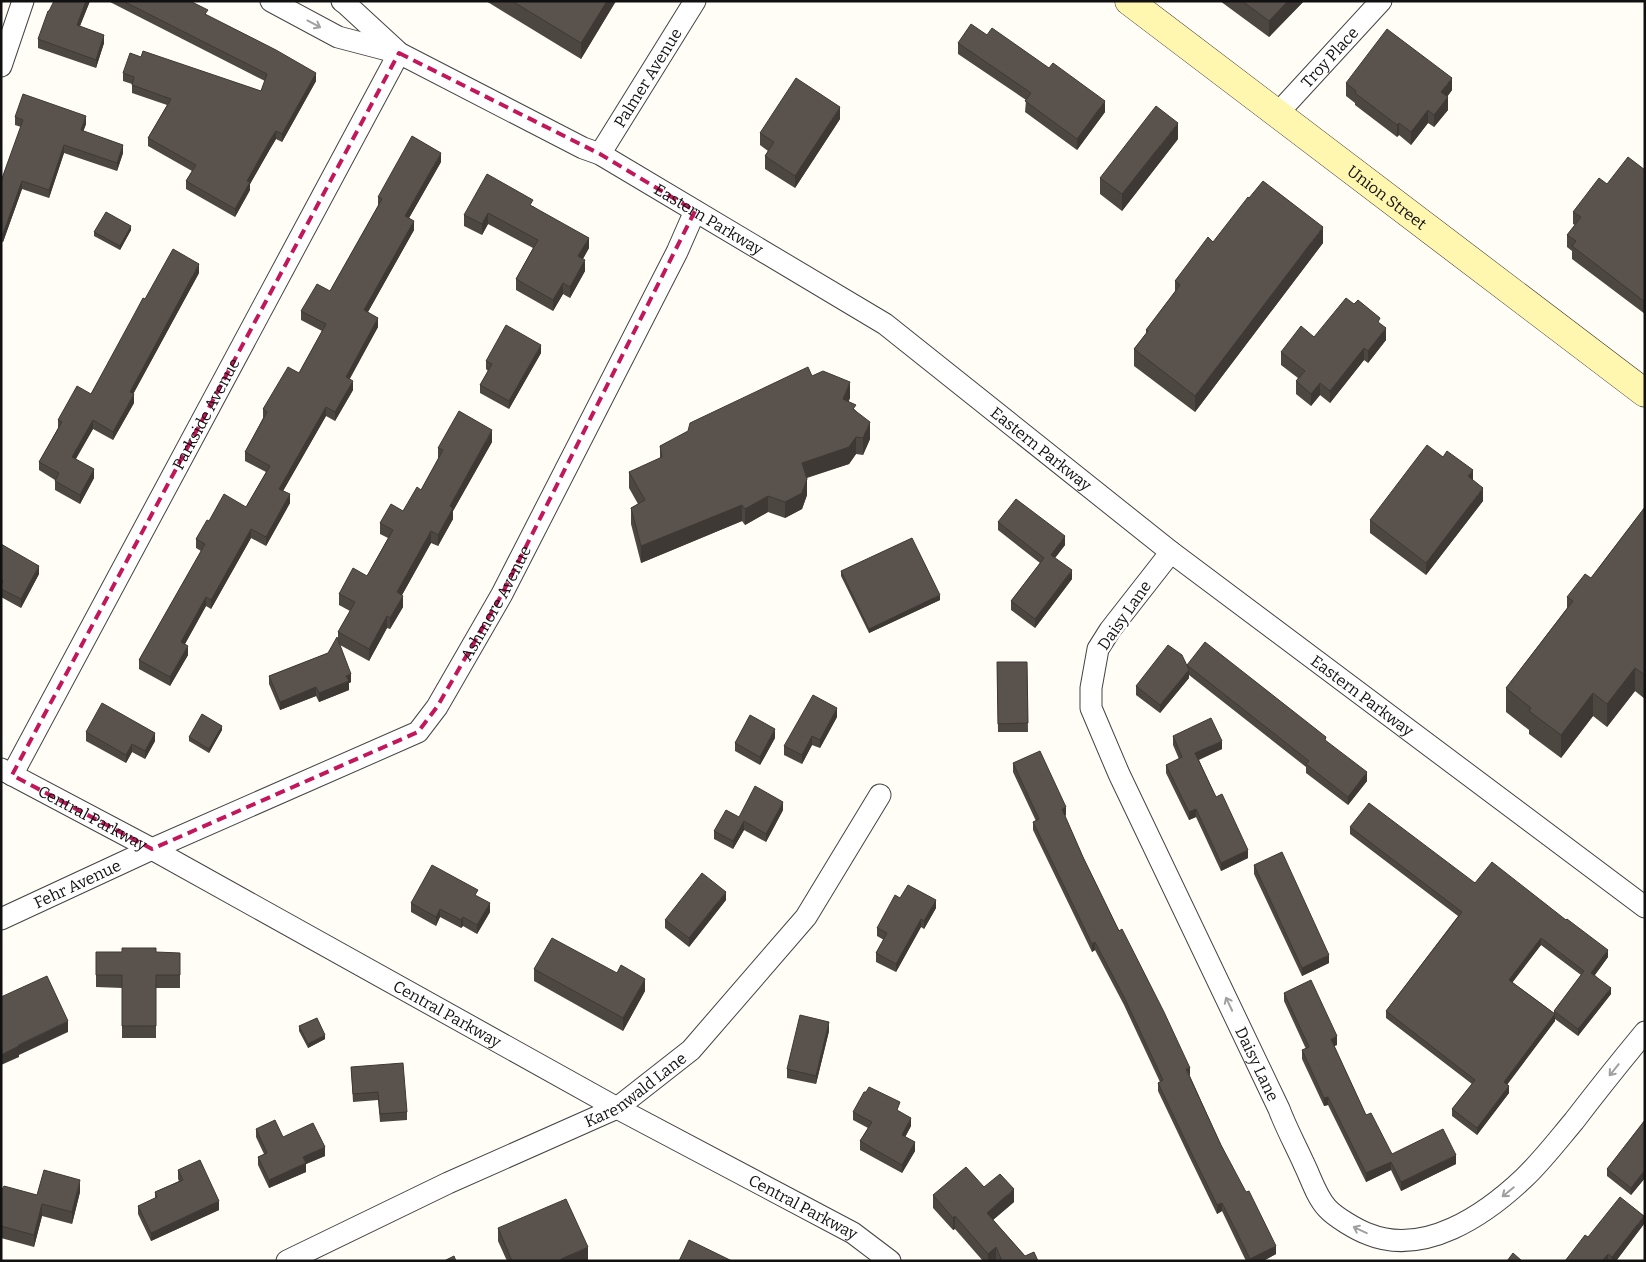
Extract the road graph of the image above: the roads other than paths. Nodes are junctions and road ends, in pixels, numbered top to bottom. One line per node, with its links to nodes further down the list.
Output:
1 (23, 1): 8 (street)
2 (271, 1): 7 (street, Eastern Parkway, one-way to 7)
3 (342, 1): 7 (street, Eastern Parkway)
4 (695, 1): 10 (street, Palmer Avenue)
5 (1129, 1): 9 (main road, Union Street)
6 (1381, 1): 9 (street, Troy Place)
7 (399, 53): 10 (street, Eastern Parkway); 14 (street, Parkside Avenue)
8 (1, 66)
9 (1278, 113): 12 (main road, Union Street)
10 (600, 154): 11 (street, Eastern Parkway)
11 (696, 211): 13 (street, Eastern Parkway); 16 (street, Ashmore Avenue)
12 (1645, 393)
13 (1171, 552): 17 (street, Eastern Parkway); 19 (street, Daisy Lane, one-way to 13)
14 (7, 772): 16 (street, Central Parkway)
15 (880, 795): 20 (street, Karenwald Lane)
16 (152, 849): 18 (street, Fehr Avenue); 20 (street, Central Parkway)
17 (1645, 907)
18 (1, 919)
19 (1645, 1032)
20 (618, 1108): 21 (street, Karenwald Lane); 22 (street, Central Parkway)
21 (287, 1261)
22 (890, 1261)

